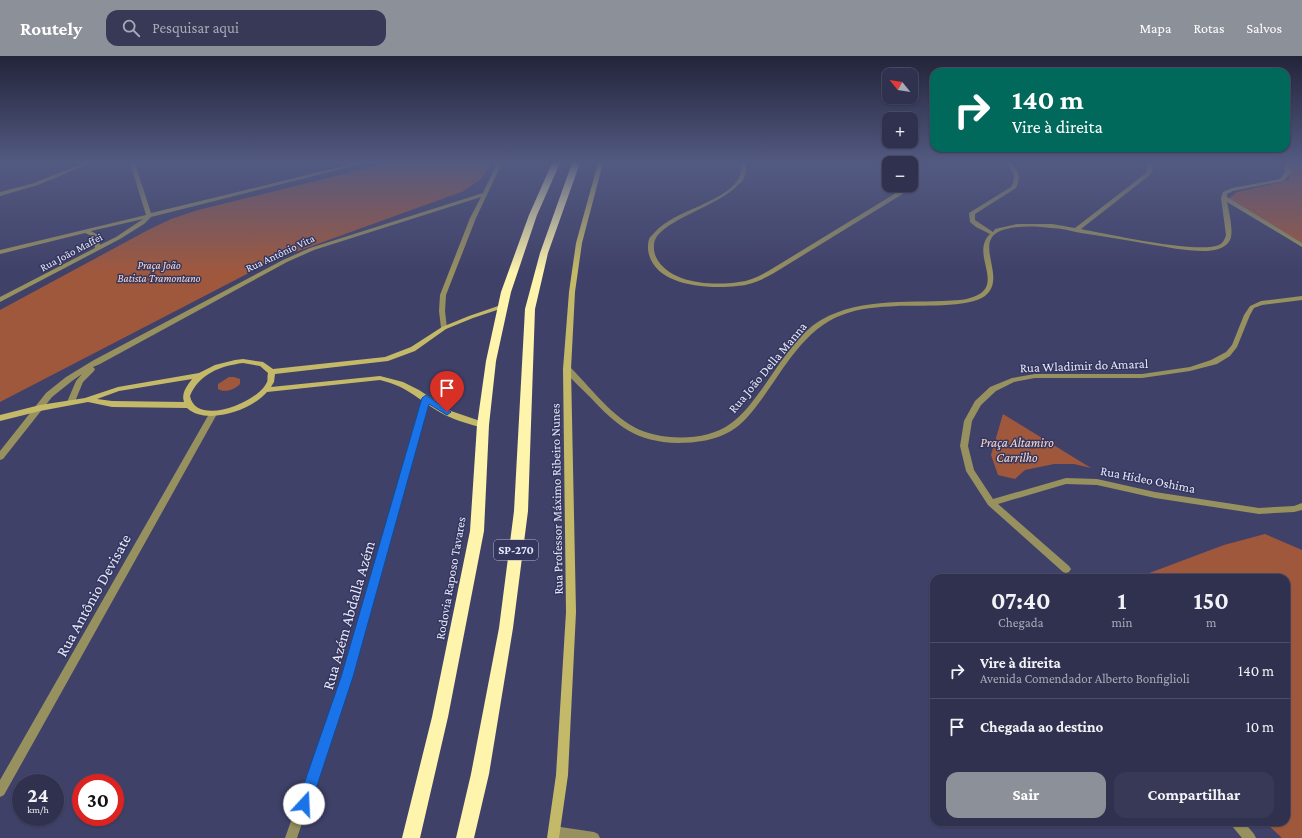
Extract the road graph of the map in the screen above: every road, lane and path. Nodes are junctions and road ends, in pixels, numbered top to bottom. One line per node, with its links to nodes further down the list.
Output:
1 (144, 199): 14 (street)
2 (216, 199): 14 (street)
3 (468, 199): 25 (street, Rua Antônio Vita)
4 (483, 199): 24 (street)
5 (540, 199): 23 (highway, Rodovia Raposo Tavares / SP-270)
6 (563, 199): 47 (highway, SP-270)
7 (591, 199): 26 (main road, Rua Professor Máximo Ribeiro Nunes)
8 (715, 199): 9 (street)
9 (886, 199)
10 (994, 199): 17 (street)
11 (1115, 199): 15 (street)
12 (1224, 199): 15 (street)
13 (1226, 199): 18 (street)
14 (149, 216): 16 (street); 19 (street, Rua João Maffei)
15 (1076, 230): 17 (street)
16 (86, 231): 19 (street); 20 (street)
17 (991, 233): 26 (street, Rua João Della Manna)
18 (1302, 245)
19 (98, 249): 22 (street, Rua João Maffei)
20 (0, 252)
21 (1302, 298): 39 (street, Rua Wladimir do Amaral)
22 (0, 300)
23 (504, 306): 24 (main road); 37 (highway, Rodovia Raposo Tavares / SP-270)
24 (444, 328): 27 (main road)
25 (97, 362): 32 (street, Rua Antônio Vita); 34 (street, Rua Antônio Vita)
26 (567, 369): 44 (main road, Rua Professor Máximo Ribeiro Nunes)
27 (271, 372): 28 (main road); 29 (main road)
28 (202, 374): 31 (main road); 33 (main road)
29 (267, 390): 30 (main road); 35 (main road)
30 (426, 398): 37 (main road); 45 (street, Rua Azém Abdalla Azém)
31 (86, 400): 32 (main road); 33 (main road)
32 (71, 402): 34 (main road)
33 (189, 405): 35 (main road)
34 (40, 408): 36 (main road); 38 (street, Rua Antônio Vita)
35 (213, 414): 42 (street, Rua Antônio Devisate)
36 (0, 418)
37 (483, 425): 46 (highway, Rodovia Raposo Tavares / SP-270)
38 (0, 457)
39 (991, 503): 40 (street, Rua Hideo Oshima); 41 (street, Rua Wladimir do Amaral)
40 (1302, 506)
41 (1066, 569)
42 (0, 791)
43 (1240, 826): 49 (street)
44 (554, 835): 48 (street)
45 (291, 838)
46 (411, 838)
47 (465, 838)
48 (594, 838)
49 (1250, 838)

